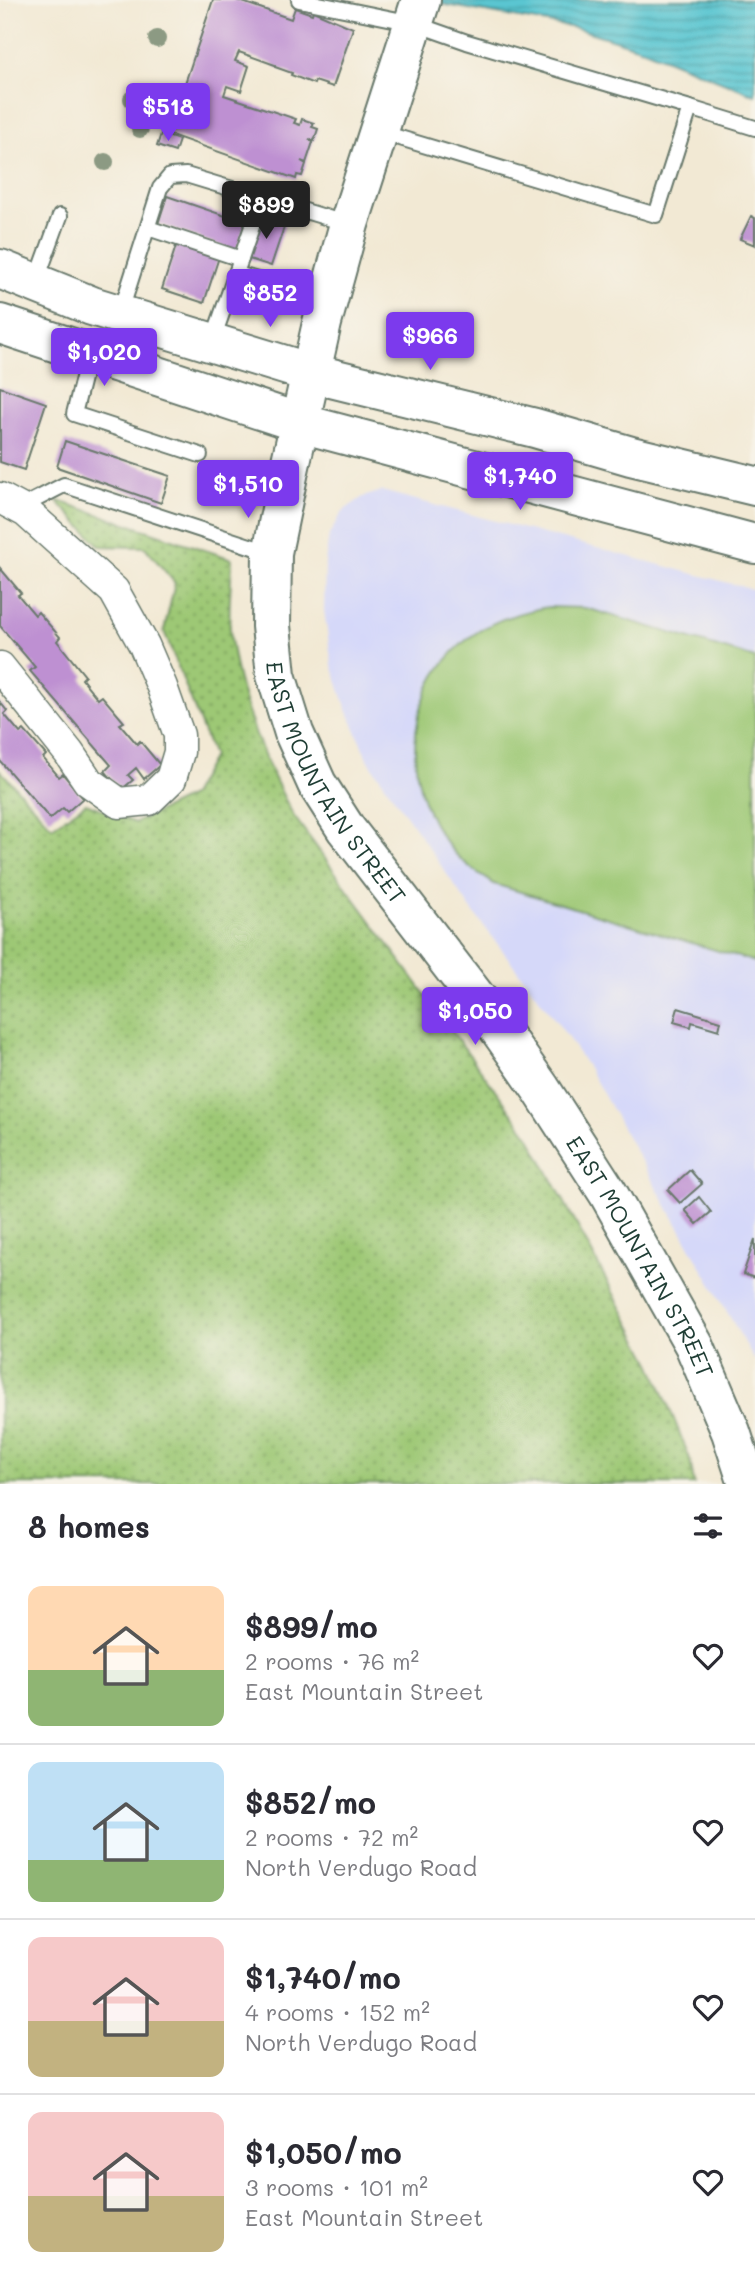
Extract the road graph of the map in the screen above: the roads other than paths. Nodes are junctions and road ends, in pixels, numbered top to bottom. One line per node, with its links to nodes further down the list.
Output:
1 (299, 0): 2 (lane)
2 (417, 10): 3 (lane); 5 (main road, EAST MOUNTAIN STREET)
3 (690, 108): 4 (lane); 5 (lane)
4 (755, 128)
5 (379, 132): 8 (main road, EAST MOUNTAIN STREET)
6 (262, 197): 8 (lane); 9 (lane); 10 (lane)
7 (60, 216): 13 (lane)
8 (349, 224): 14 (main road, EAST MOUNTAIN STREET)
9 (148, 228): 10 (lane); 15 (lane)
10 (242, 258): 12 (lane)
11 (0, 269): 13 (main road)
12 (237, 275): 14 (lane); 17 (lane)
13 (36, 283): 15 (main road)
14 (328, 301): 19 (main road, EAST MOUNTAIN STREET)
15 (120, 315): 17 (main road)
16 (0, 324): 18 (main road)
17 (212, 343): 19 (main road)
18 (90, 352): 20 (main road); 21 (lane)
19 (311, 373): 20 (main road, EAST MOUNTAIN STREET); 22 (main road)
20 (300, 423): 24 (main road); 25 (main road, EAST MOUNTAIN STREET)
21 (200, 455)
22 (755, 486)
23 (9, 503): 25 (lane); 26 (street)
24 (755, 544)
25 (272, 553): 27 (main road, EAST MOUNTAIN STREET)
26 (0, 667)
27 (748, 1484)

